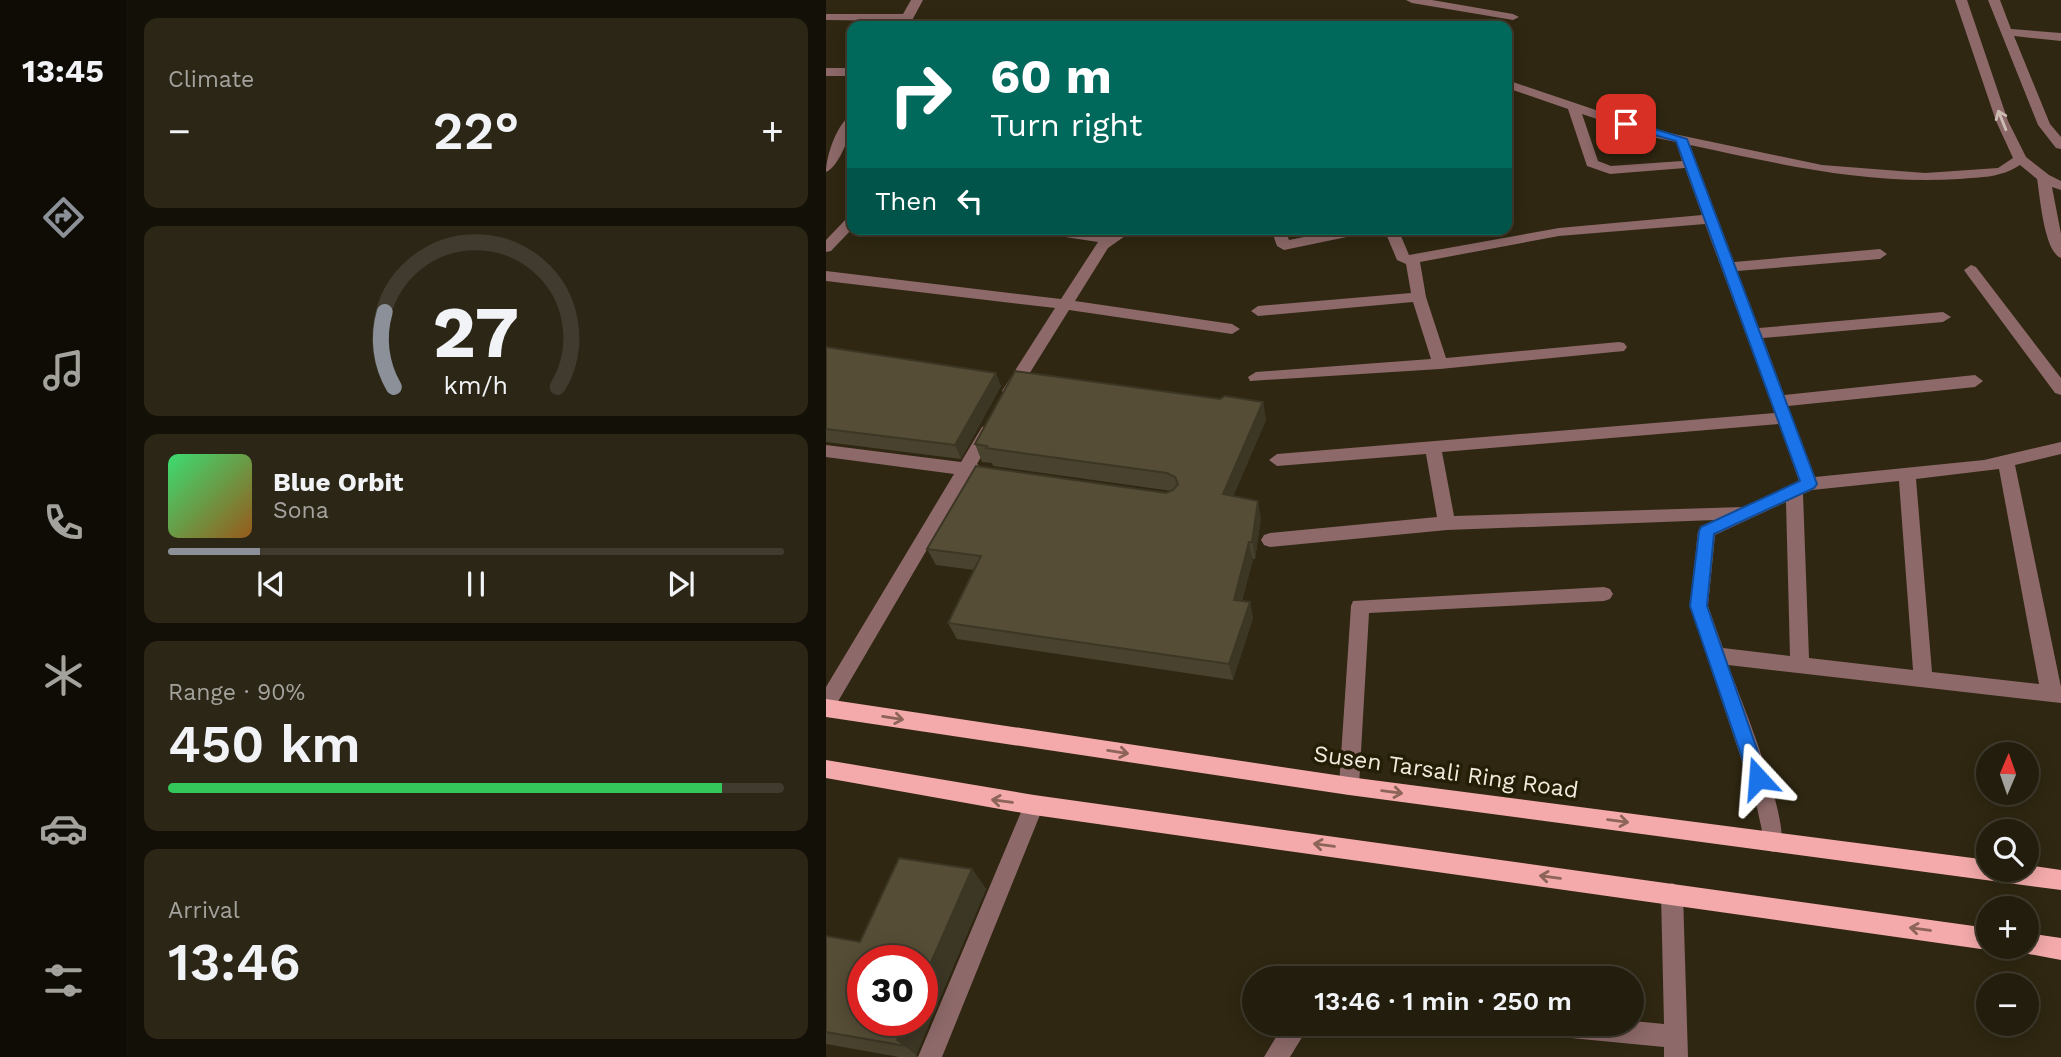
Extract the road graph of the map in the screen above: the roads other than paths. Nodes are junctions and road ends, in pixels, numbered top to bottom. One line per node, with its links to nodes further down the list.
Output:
1 (918, 0): 8 (street)
2 (1412, 0): 6 (street)
3 (1961, 0): 20 (street, one-way to 3)
4 (1994, 0): 9 (street)
5 (826, 17): 7 (street)
6 (1513, 17)
7 (899, 21)
8 (906, 21)
9 (2006, 32): 10 (street); 19 (street)
10 (2061, 37)
11 (826, 72): 12 (street)
12 (847, 72)
13 (1512, 85): 14 (street)
14 (1532, 91): 15 (street); 16 (street)
15 (1512, 95)
16 (1573, 106): 17 (street); 21 (street)
17 (1681, 139): 20 (street); 21 (street)
18 (846, 141): 22 (street)
19 (2061, 145)
20 (2020, 159): 23 (street)
21 (1690, 164): 25 (street)
22 (826, 167)
23 (2043, 178): 24 (street); 36 (street)
24 (2061, 186)
25 (1710, 219): 33 (street); 39 (street)
26 (847, 226): 35 (street)
27 (1079, 235): 34 (street)
28 (1119, 235): 34 (street)
29 (1280, 235): 30 (street)
30 (1337, 235)
31 (1394, 235): 38 (street)
32 (1509, 235): 38 (street)
33 (1512, 235)
34 (1111, 240): 43 (street)
35 (826, 248)
36 (2061, 253)
37 (1880, 254): 39 (street)
38 (1412, 259): 42 (street)
39 (1728, 267): 47 (street)
40 (1971, 270): 54 (street)
41 (826, 276): 43 (street)
42 (1419, 297): 44 (street); 49 (street)
43 (1063, 304): 46 (street); 50 (street)
44 (1258, 311)
45 (1943, 317): 47 (street)
46 (1232, 329)
47 (1753, 334): 55 (street)
48 (1619, 347): 49 (street)
49 (1440, 364): 51 (street)
50 (1009, 377): 53 (street); 62 (street)
51 (1256, 377)
52 (1975, 381): 55 (street)
53 (1042, 382)
54 (2061, 388)
55 (1778, 401): 56 (street)
56 (1784, 418): 57 (street); 65 (street)
57 (1433, 447): 60 (street); 67 (street)
58 (2061, 448): 61 (street)
59 (826, 451): 62 (street)
60 (1277, 460)
61 (2006, 461): 64 (street); 73 (street)
62 (966, 469): 63 (street); 74 (street)
63 (993, 473)
64 (1907, 474): 65 (street); 72 (street)
65 (1801, 487): 66 (street); 71 (street)
66 (1747, 512): 67 (street); 70 (street)
67 (1447, 523): 68 (street)
68 (1270, 540)
69 (1604, 594): 76 (street)
70 (1716, 655): 71 (street); 78 (street)
71 (1800, 665): 72 (street)
72 (1923, 679): 73 (street)
73 (2056, 695)
74 (826, 706): 76 (main road, Susen Tarsali Ring Road, one-way to 76)
75 (826, 769): 77 (main road, one-way to 75)
76 (1349, 786): 78 (main road, Susen Tarsali Ring Road, one-way to 78)
77 (1034, 805): 80 (main road, one-way to 77); 87 (street)
78 (1773, 842): 79 (main road, Susen Tarsali Ring Road)
79 (2061, 880)
80 (1672, 894): 81 (main road, one-way to 80); 86 (street)
81 (1976, 937)
82 (2039, 946): 83 (main road)
83 (2061, 949)
84 (1290, 1036): 88 (street)
85 (1616, 1036): 86 (street)
86 (1676, 1047)
87 (930, 1057)
88 (1276, 1057)

